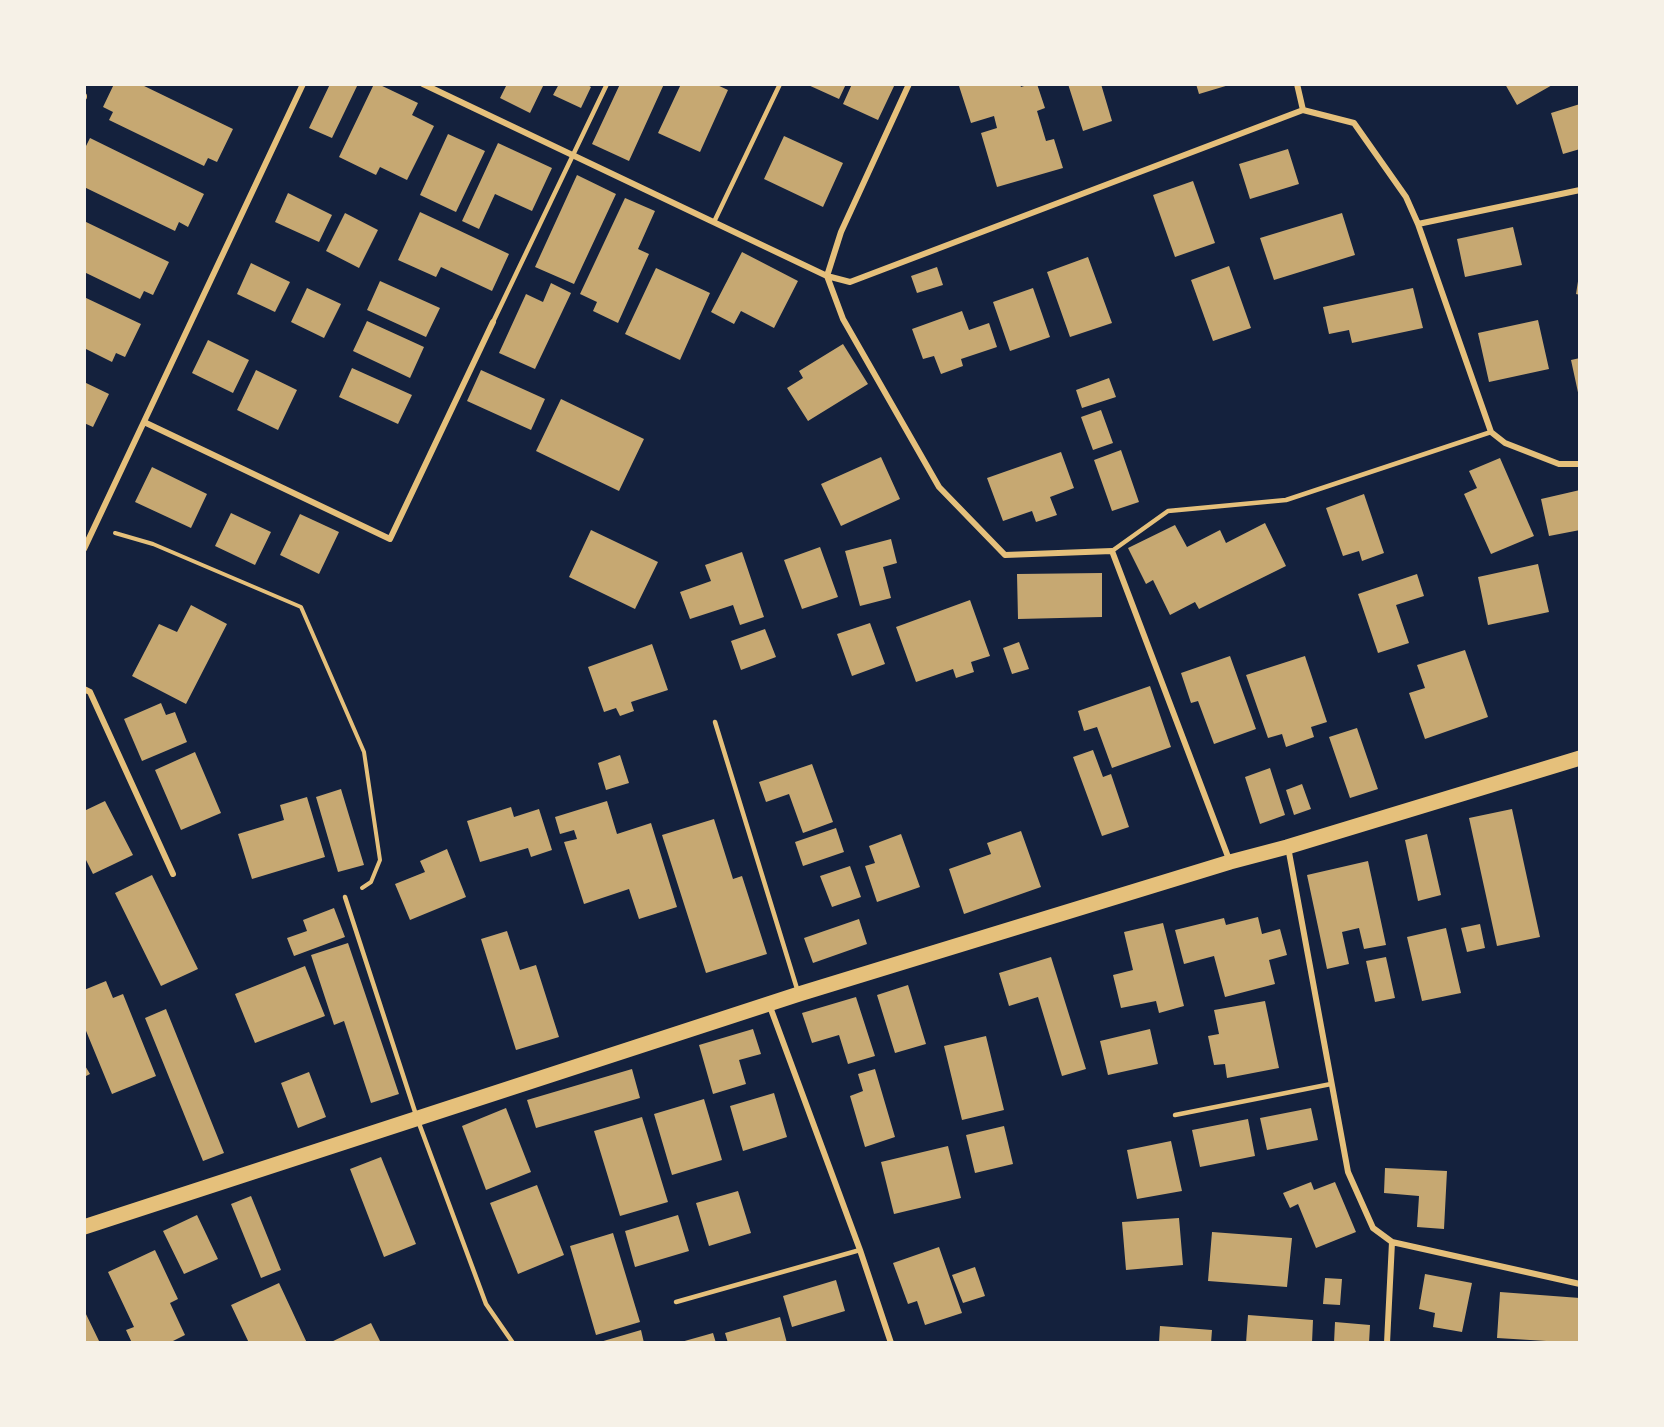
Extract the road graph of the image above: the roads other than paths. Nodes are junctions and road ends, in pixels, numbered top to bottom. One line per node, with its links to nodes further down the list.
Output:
1 (303, 84): 14 (street)
2 (423, 84): 8 (street)
3 (607, 84): 8 (lane)
4 (780, 84): 10 (lane)
5 (909, 84): 12 (street)
6 (1297, 84): 7 (street)
7 (1303, 110): 11 (street); 12 (street)
8 (573, 156): 10 (street); 13 (lane)
9 (1580, 190): 11 (street)
10 (714, 222): 12 (street)
11 (1418, 224): 15 (street)
12 (826, 276): 18 (street)
13 (494, 322): 14 (street)
14 (144, 422): 17 (street)
15 (1491, 432): 16 (street); 18 (lane)
16 (1580, 464)
17 (84, 549)
18 (1112, 551): 23 (street)
19 (84, 689): 24 (street)
20 (716, 722): 26 (lane)
21 (1580, 758): 22 (main road)
22 (1287, 847): 23 (main road); 28 (street)
23 (1230, 862): 26 (main road)
24 (173, 874)
25 (345, 897): 30 (lane)
26 (799, 994): 27 (main road)
27 (769, 1004): 30 (main road); 33 (street)
28 (1331, 1084): 29 (lane); 32 (street)
29 (1175, 1115)
30 (417, 1118): 31 (main road); 36 (lane)
31 (84, 1227)
32 (1392, 1242): 34 (street); 38 (street)
33 (860, 1250): 35 (lane); 37 (street)
34 (1580, 1284)
35 (676, 1302)
36 (513, 1343)
37 (891, 1343)
38 (1387, 1343)

